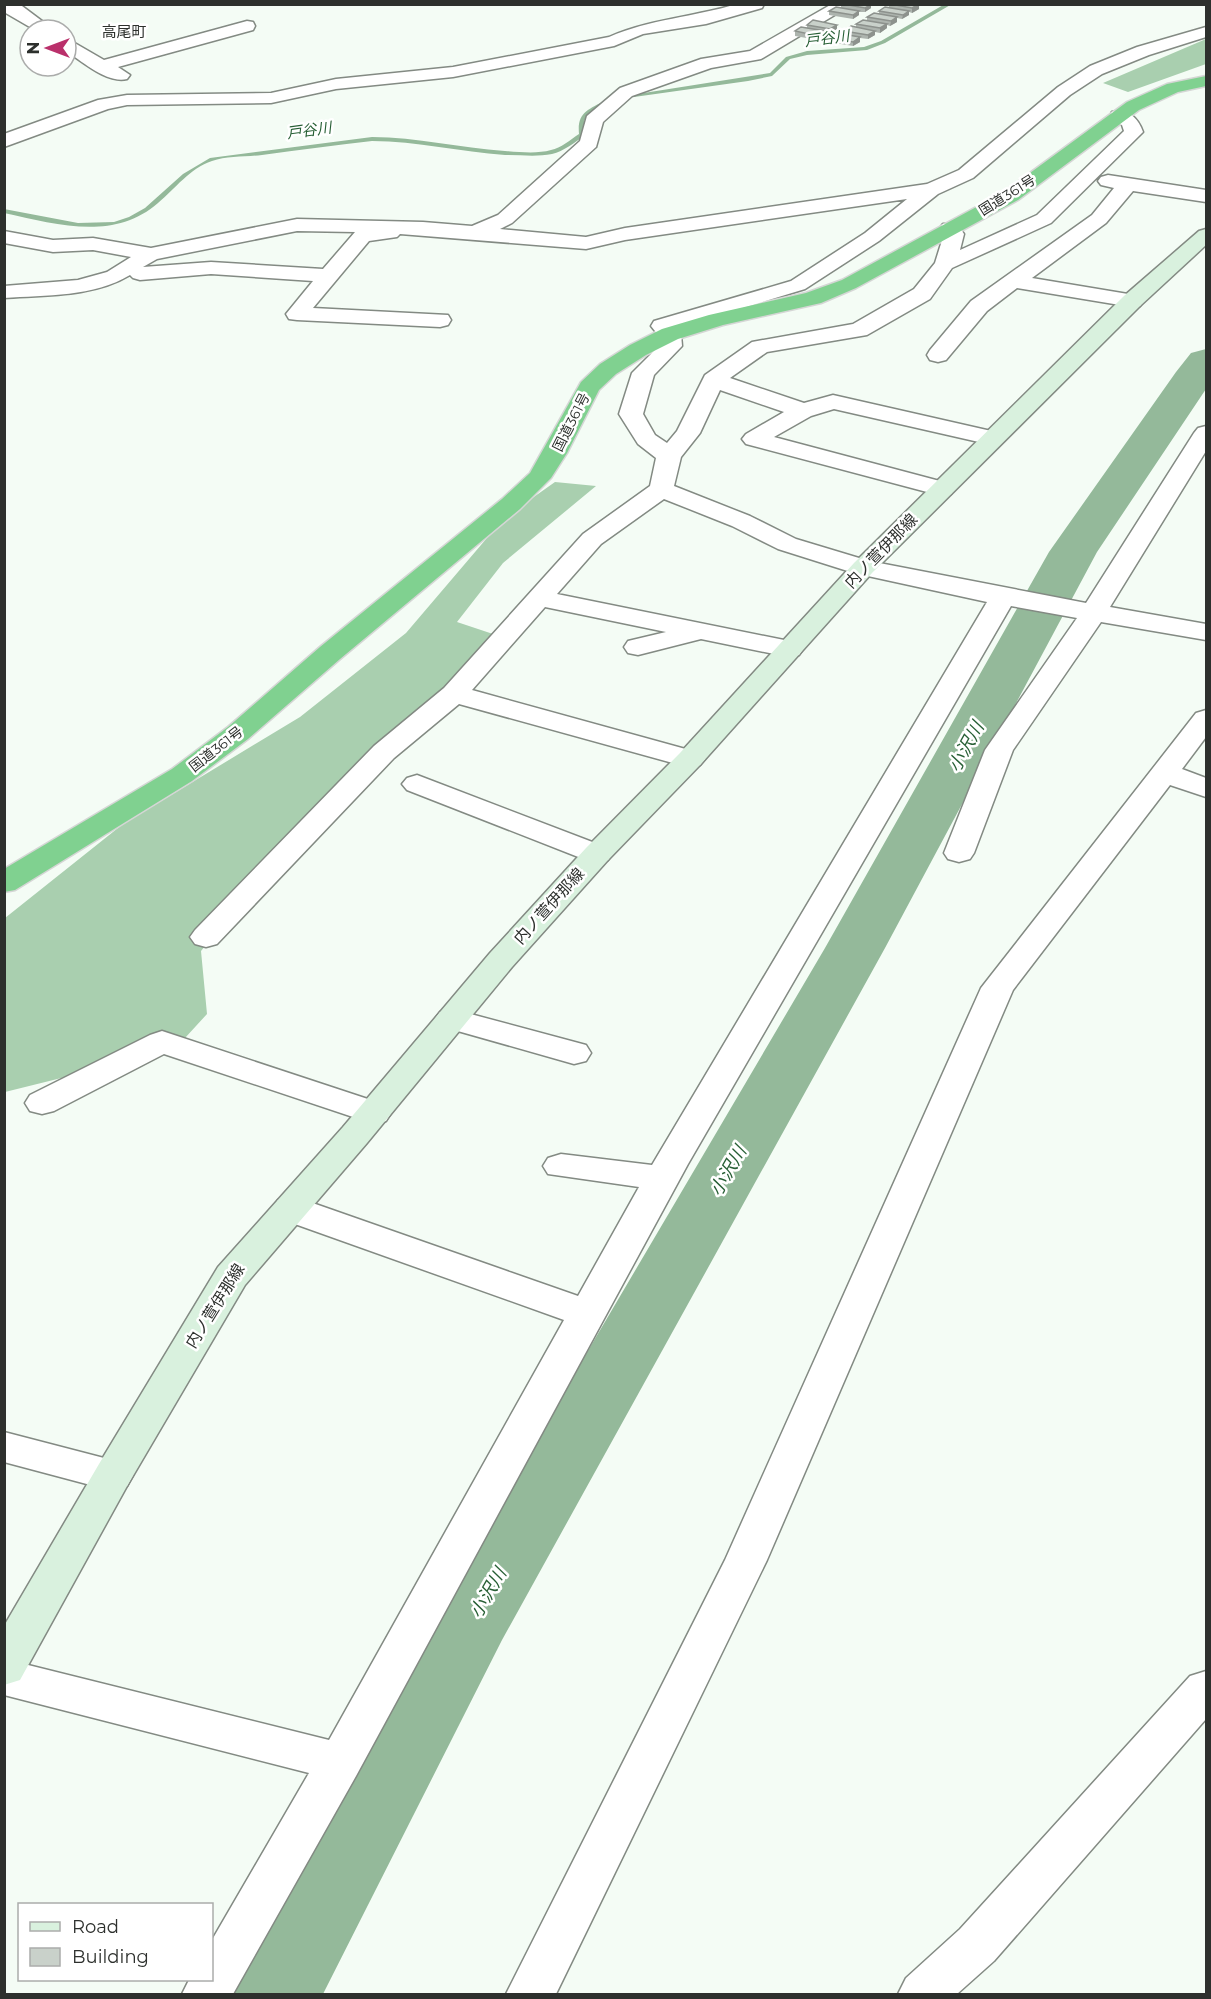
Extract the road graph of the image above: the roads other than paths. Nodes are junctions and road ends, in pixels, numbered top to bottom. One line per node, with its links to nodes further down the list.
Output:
1 (756, 4): 7 (street)
2 (845, 4): 21 (street)
3 (4, 7): 5 (street)
4 (656, 8): 7 (street)
5 (28, 18)
6 (247, 26): 10 (street)
7 (639, 30): 12 (street)
8 (1206, 32): 17 (street)
9 (78, 51): 10 (street)
10 (102, 66): 12 (street)
11 (1206, 81): 13 (highway, 国道361号)
12 (171, 99): 14 (street)
13 (1119, 116): 15 (street); 20 (highway, 国道361号)
14 (4, 141)
15 (1089, 177): 16 (street); 25 (street)
16 (1128, 184): 18 (street); 28 (street)
17 (931, 190): 21 (street); 34 (street)
18 (1206, 196)
19 (423, 228): 21 (street); 24 (street); 27 (street)
20 (950, 228): 25 (street); 34 (highway, 国道361号)
21 (476, 231)
22 (1206, 236): 31 (main road, 内ノ萱伊那線)
23 (4, 237): 24 (street)
24 (151, 254): 26 (street)
25 (945, 264): 30 (street)
26 (114, 276): 27 (street); 29 (street)
27 (328, 276): 33 (street)
28 (1013, 281): 31 (street); 32 (street)
29 (4, 292)
30 (922, 294): 32 (street); 36 (street)
31 (1132, 301): 39 (main road, 内ノ萱伊那線)
32 (979, 306): 35 (street)
33 (440, 320)
34 (670, 334): 40 (street); 59 (highway, 国道361号)
35 (938, 355)
36 (713, 380): 37 (street); 40 (street)
37 (803, 411): 39 (street); 42 (street)
38 (1206, 433): 46 (street)
39 (992, 438): 42 (main road, 内ノ萱伊那線)
40 (669, 456): 41 (street)
41 (661, 489): 43 (street); 45 (street)
42 (942, 489): 43 (main road, 内ノ萱伊那線)
43 (863, 568): 44 (street); 50 (main road, 内ノ萱伊那線)
44 (1007, 597): 46 (street); 66 (street)
45 (538, 598): 47 (street); 51 (street)
46 (1094, 612): 48 (street); 57 (street)
47 (701, 631): 49 (street); 50 (street)
48 (1206, 632)
49 (638, 647)
50 (789, 649): 53 (main road, 内ノ萱伊那線)
51 (454, 694): 53 (street); 60 (street)
52 (1206, 718): 54 (street)
53 (690, 759): 58 (main road, 内ノ萱伊那線)
54 (1164, 773): 56 (street); 76 (street)
55 (417, 784): 58 (street)
56 (1206, 788)
57 (959, 852)
58 (597, 854): 61 (main road, 内ノ萱伊那線)
59 (4, 882)
60 (206, 937)
61 (452, 1019): 62 (street); 64 (main road, 内ノ萱伊那線)
62 (574, 1053)
63 (42, 1103): 64 (street)
64 (374, 1113): 67 (main road, 内ノ萱伊那線)
65 (561, 1166): 66 (street)
66 (663, 1178): 68 (street)
67 (291, 1209): 68 (street); 70 (main road, 内ノ萱伊那線)
68 (587, 1314): 74 (street)
69 (4, 1448): 70 (street)
70 (113, 1475): 71 (main road, 内ノ萱伊那線)
71 (4, 1667)
72 (4, 1677): 74 (street)
73 (1206, 1689): 77 (street)
74 (339, 1762): 75 (street)
75 (207, 1995)
76 (531, 1995)
77 (923, 1995)

